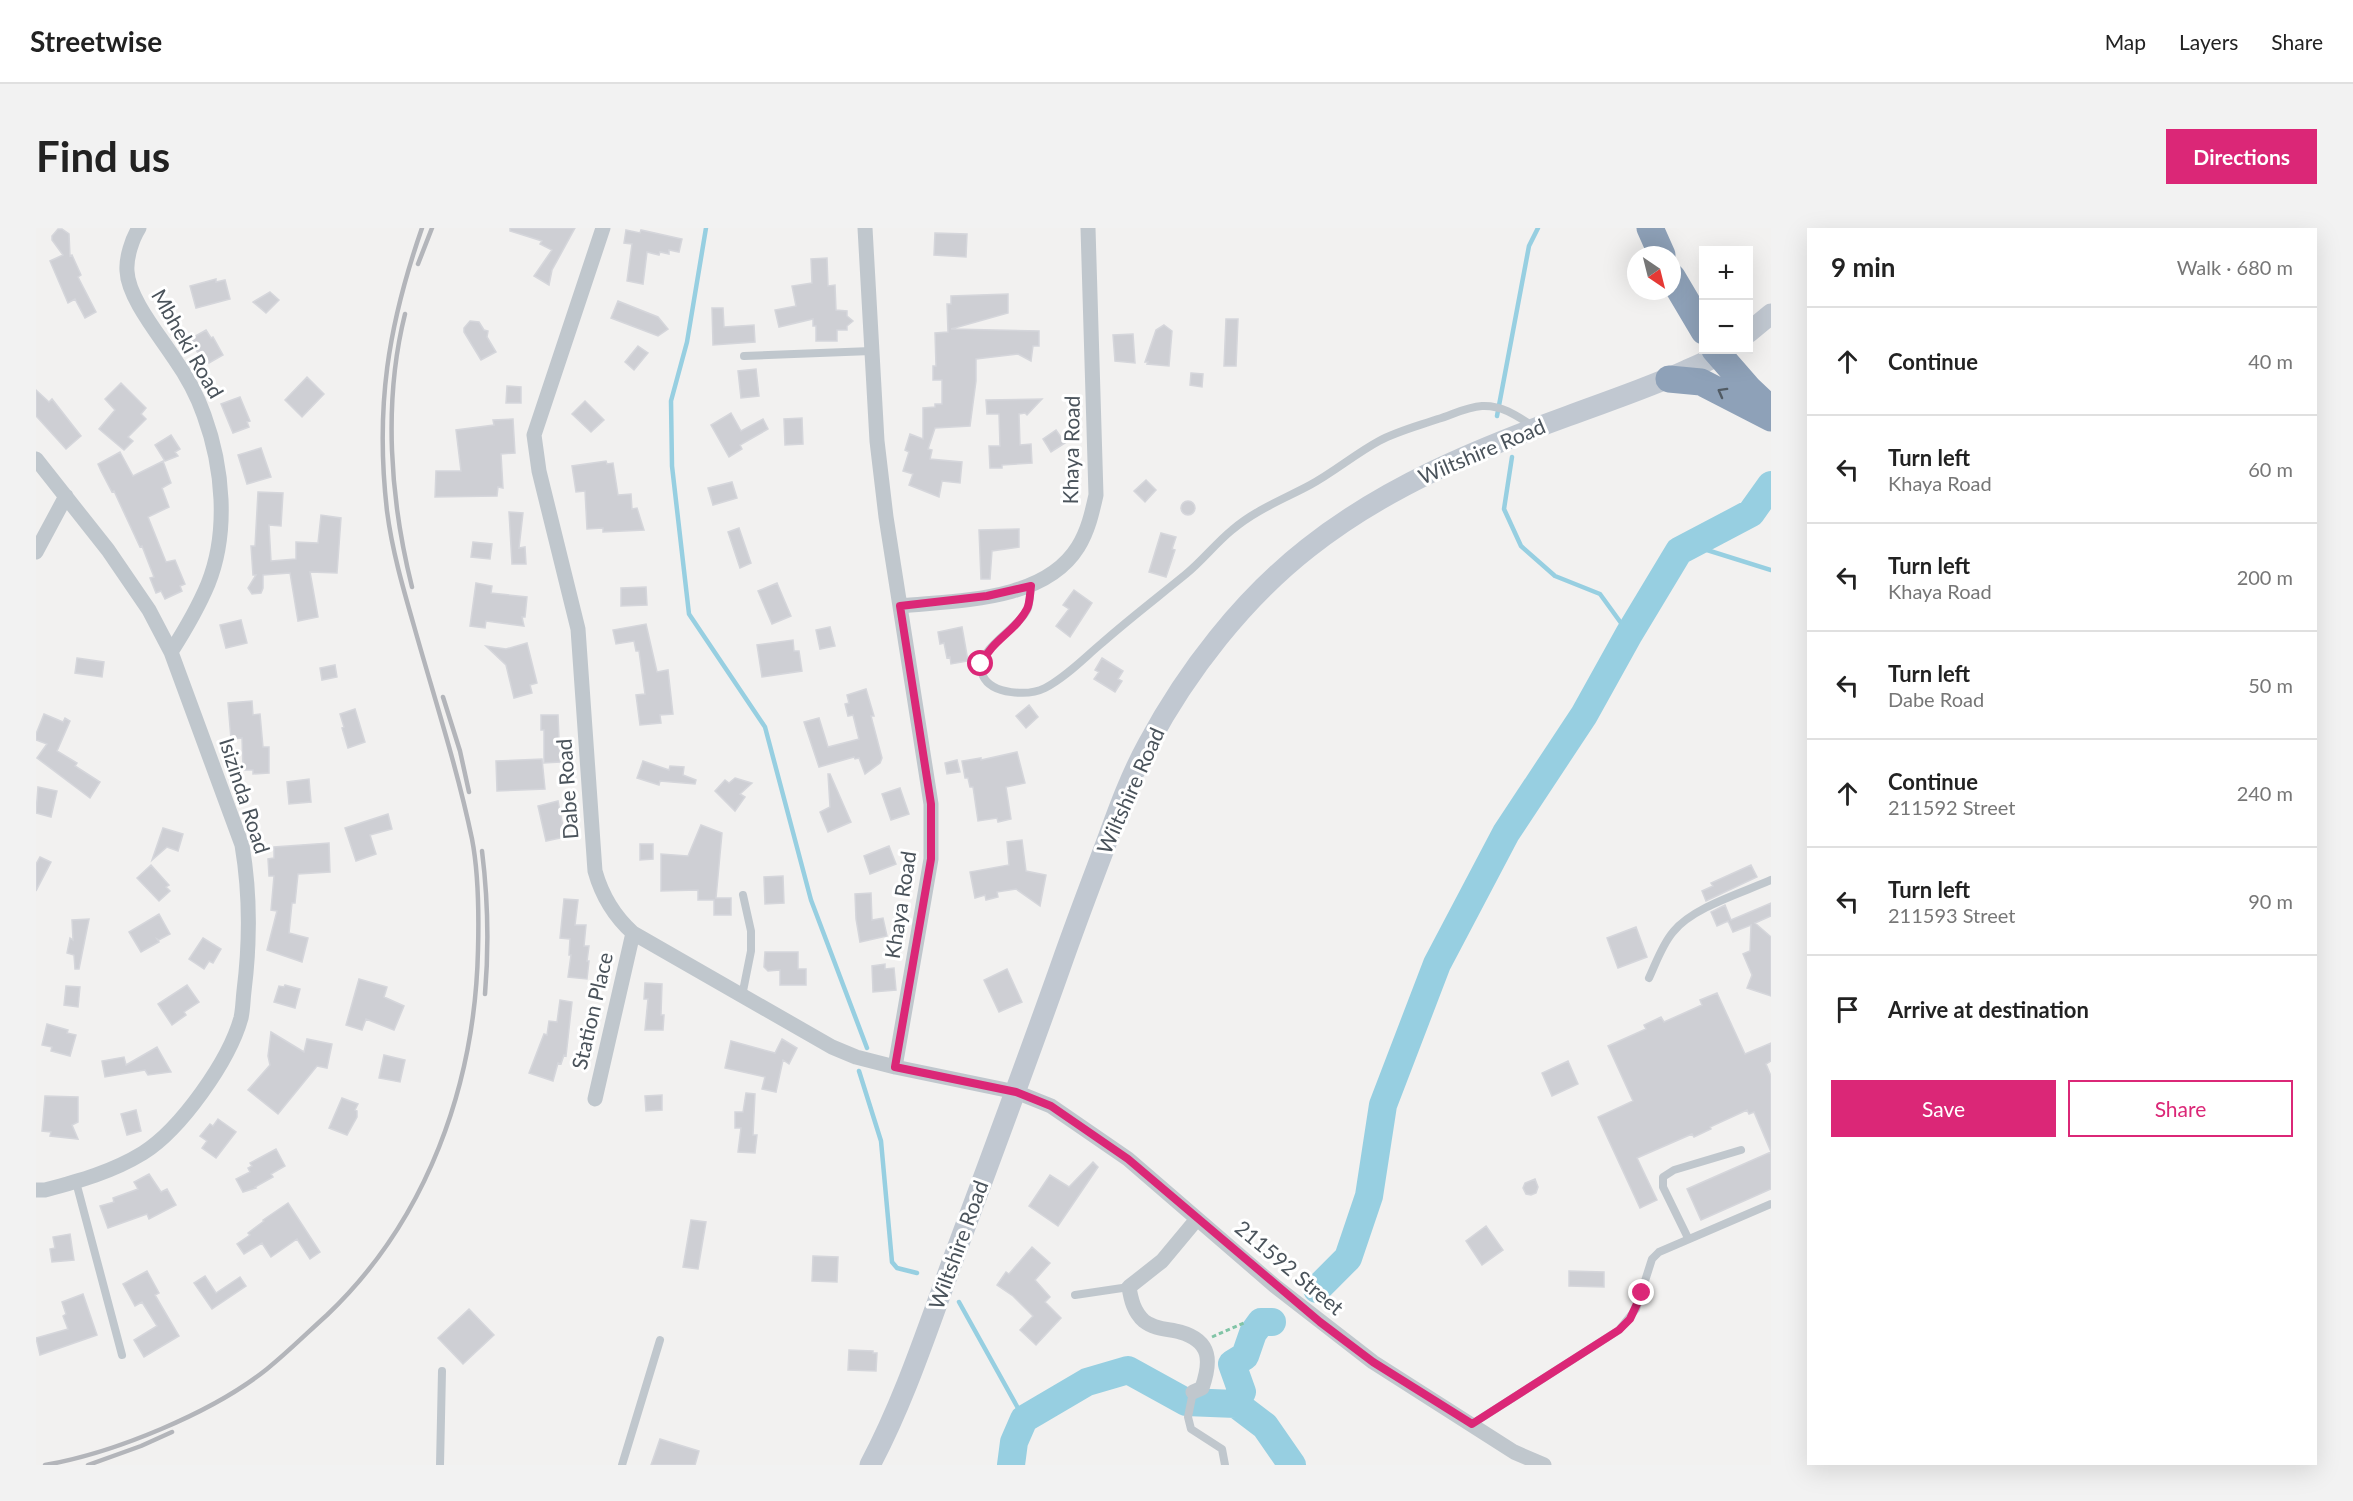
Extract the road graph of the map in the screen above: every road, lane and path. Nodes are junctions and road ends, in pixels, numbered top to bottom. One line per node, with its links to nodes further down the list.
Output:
1 (139, 228): 24 (street, Mbheki Road)
2 (603, 228): 27 (street, Dabe Road)
3 (865, 228): 11 (street, Khaya Road)
4 (1088, 228): 22 (street, Khaya Road)
5 (1650, 228): 6 (highway)
6 (1658, 246)
7 (1681, 292): 9 (highway)
8 (1770, 317): 10 (street)
9 (1699, 323)
10 (1753, 330)
11 (871, 351): 14 (lane); 23 (street, Khaya Road)
12 (1716, 354): 15 (street, Wiltshire Road)
13 (1722, 354): 16 (highway)
14 (744, 356)
15 (1669, 379): 17 (highway, one-way to 15); 18 (street, Wiltshire Road)
16 (1771, 410)
17 (1771, 418)
18 (1535, 428): 22 (lane); 31 (street, Wiltshire Road)
19 (36, 459): 20 (street, Isizinda Road)
20 (66, 496): 21 (street); 24 (street, Isizinda Road)
21 (36, 552)
22 (1031, 586): 23 (street, Khaya Road)
23 (900, 606): 30 (street, Khaya Road)
24 (171, 652): 34 (street, Isizinda Road)
25 (1771, 880): 28 (lane)
26 (743, 896): 29 (lane)
27 (633, 933): 29 (street, Dabe Road); 32 (street, Station Place)
28 (1649, 978)
29 (742, 996): 30 (street, Dabe Road)
30 (895, 1067): 31 (street, Dabe Road)
31 (1016, 1092): 37 (street, 211592 Street); 51 (street, Wiltshire Road)
32 (595, 1100)
33 (1741, 1150): 38 (lane)
34 (76, 1182): 35 (street, Isizinda Road); 44 (lane)
35 (36, 1190)
36 (1771, 1204): 38 (lane)
37 (1197, 1219): 39 (street); 47 (street, 211592 Street)
38 (1688, 1238): 47 (lane)
39 (1129, 1287): 40 (lane); 43 (street)
40 (1075, 1294)
41 (1246, 1322): 43 (path)
42 (660, 1340): 50 (lane)
43 (1199, 1342): 46 (street)
44 (122, 1355)
45 (442, 1371): 49 (lane)
46 (1193, 1392): 52 (lane)
47 (1472, 1424): 48 (street, 211592 Street)
48 (1515, 1458): 53 (street, 211592 Street)
49 (440, 1465)
50 (622, 1465)
51 (870, 1465)
52 (1225, 1465)
53 (1544, 1465)

